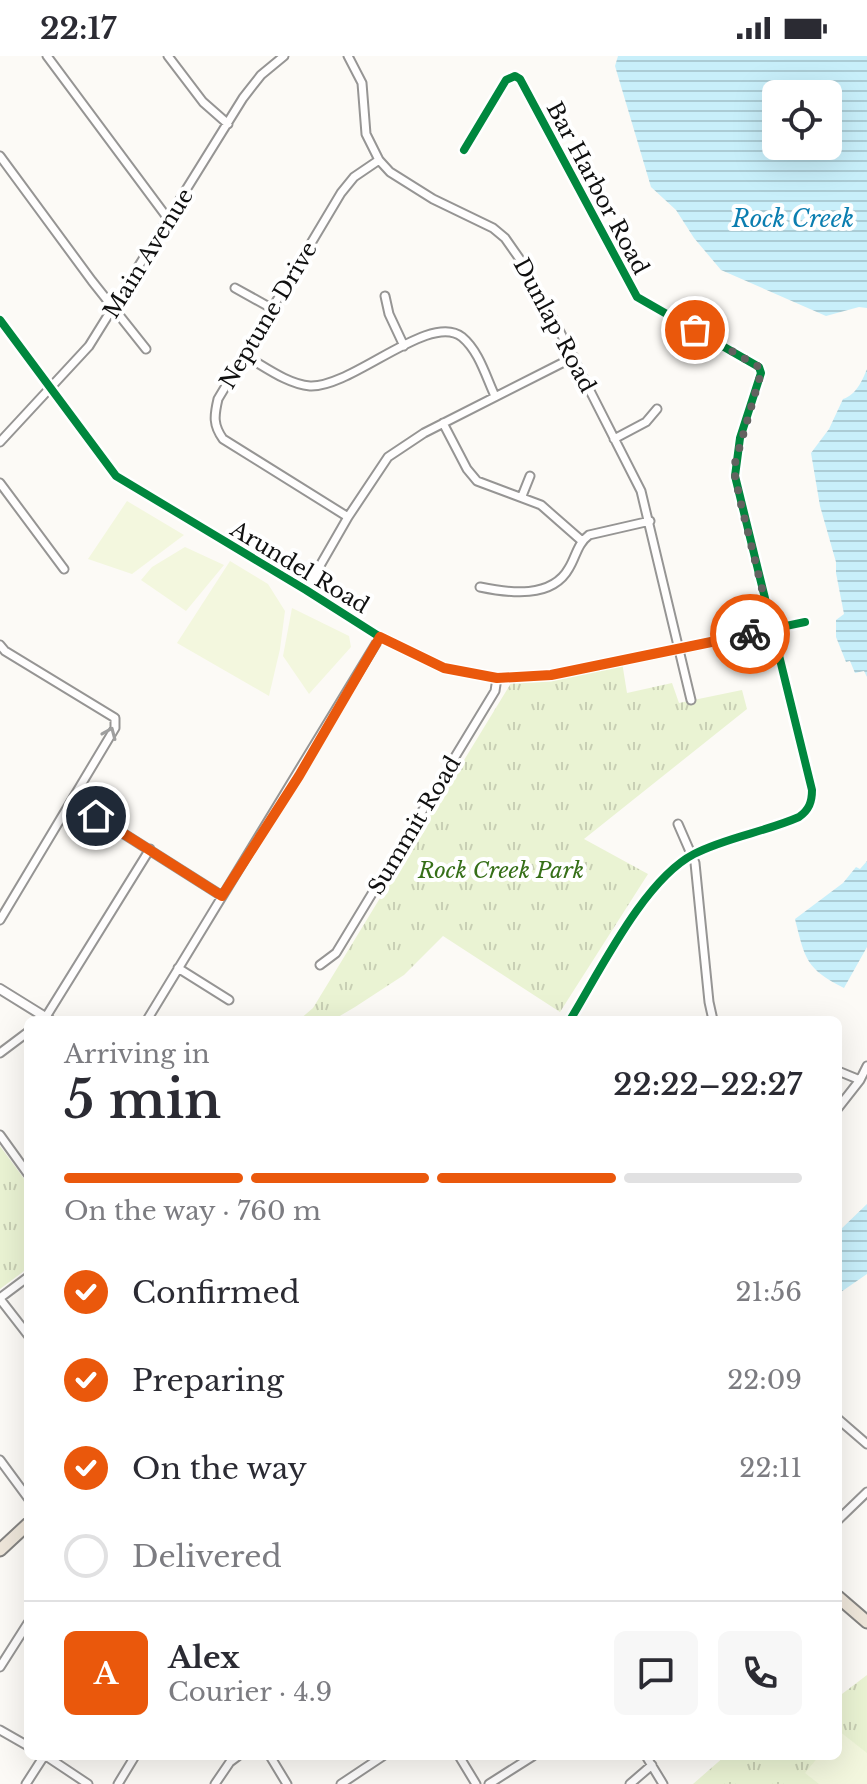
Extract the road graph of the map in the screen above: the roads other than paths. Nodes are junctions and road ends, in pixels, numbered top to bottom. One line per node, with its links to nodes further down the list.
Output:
1 (47, 56): 9 (street)
2 (168, 56): 5 (street)
3 (284, 56): 5 (street, Main Avenue)
4 (348, 56): 8 (street)
5 (228, 124): 9 (street, Main Avenue)
6 (464, 150): 35 (street, Bar Harbor Road)
7 (0, 156): 13 (street)
8 (379, 160): 12 (street, Neptune Drive); 18 (street, Dunlap Road)
9 (169, 220): 13 (street, Main Avenue)
10 (235, 288): 12 (street)
11 (385, 296): 15 (street)
12 (271, 308): 17 (street, Neptune Drive)
13 (114, 309): 16 (street); 19 (street, Main Avenue)
14 (0, 320): 19 (street, Arundel Road)
15 (404, 346): 17 (street); 20 (street)
16 (146, 349)
17 (244, 355): 28 (street, Neptune Drive)
18 (574, 357): 20 (street); 23 (street, Dunlap Road)
19 (51, 388): 24 (street, Main Avenue); 33 (street, Arundel Road)
20 (495, 396): 22 (street)
21 (657, 409): 23 (street)
22 (443, 423): 27 (street); 28 (street)
23 (614, 439): 29 (street, Dunlap Road)
24 (0, 442)
25 (530, 476): 27 (street)
26 (0, 483): 31 (street)
27 (522, 496): 30 (street)
28 (348, 517): 33 (street)
29 (650, 521): 30 (street); 37 (street, Dunlap Road)
30 (582, 541): 32 (street)
31 (64, 569)
32 (480, 587)
33 (306, 590): 36 (street, Arundel Road)
34 (805, 622): 35 (street, Arundel Road)
35 (772, 629): 37 (street, Arundel Road); 44 (street, Bar Harbor Road)
36 (380, 637): 39 (street, Arundel Road); 45 (street)
37 (680, 649): 39 (street, Arundel Road); 40 (street, Dunlap Road)
38 (2, 651): 41 (street, one-way to 38)
39 (497, 678): 47 (street, Summit Road)
40 (691, 700)
41 (72, 801): 43 (street); 46 (street)
42 (678, 824): 44 (street)
43 (150, 849): 45 (street); 52 (street)
44 (691, 855): 54 (street, Bar Harbor Road); 55 (street)
45 (222, 896): 48 (street)
46 (0, 920)
47 (320, 965)
48 (178, 968): 50 (street); 53 (street)
49 (0, 989): 51 (street)
50 (229, 1000)
51 (42, 1016)
52 (49, 1016)
53 (149, 1016)
54 (572, 1016)
55 (712, 1016)
56 (24, 1035): 57 (street)
57 (0, 1053)
58 (867, 1066): 60 (street)
59 (842, 1073): 60 (street)
60 (860, 1080): 61 (street)
61 (842, 1103)
62 (0, 1135): 64 (street)
63 (24, 1158): 64 (street)
64 (19, 1161): 65 (street)
65 (24, 1168)
66 (24, 1280): 67 (street)
67 (0, 1298): 68 (street)
68 (24, 1330)
69 (842, 1422): 70 (street)
70 (867, 1444)
71 (0, 1460): 73 (street)
72 (867, 1492): 74 (street)
73 (24, 1493)
74 (842, 1516)
75 (24, 1527): 76 (main road)
76 (1, 1547)
77 (842, 1600): 78 (main road)
78 (867, 1622)
79 (24, 1629): 80 (street)
80 (0, 1667)
81 (0, 1730): 82 (street)
82 (24, 1744)
83 (42, 1760): 93 (street)
84 (51, 1760): 94 (street)
85 (133, 1760): 95 (street)
86 (233, 1760): 96 (street)
87 (272, 1760): 97 (street)
88 (377, 1760): 98 (street)
89 (461, 1760): 99 (street)
90 (527, 1760): 100 (street)
91 (649, 1760): 92 (street)
92 (652, 1765): 101 (street); 102 (street)
93 (26, 1784)
94 (88, 1784)
95 (118, 1784)
96 (215, 1784)
97 (287, 1784)
98 (341, 1784)
99 (476, 1784)
100 (489, 1784)
101 (630, 1784)
102 (663, 1784)

